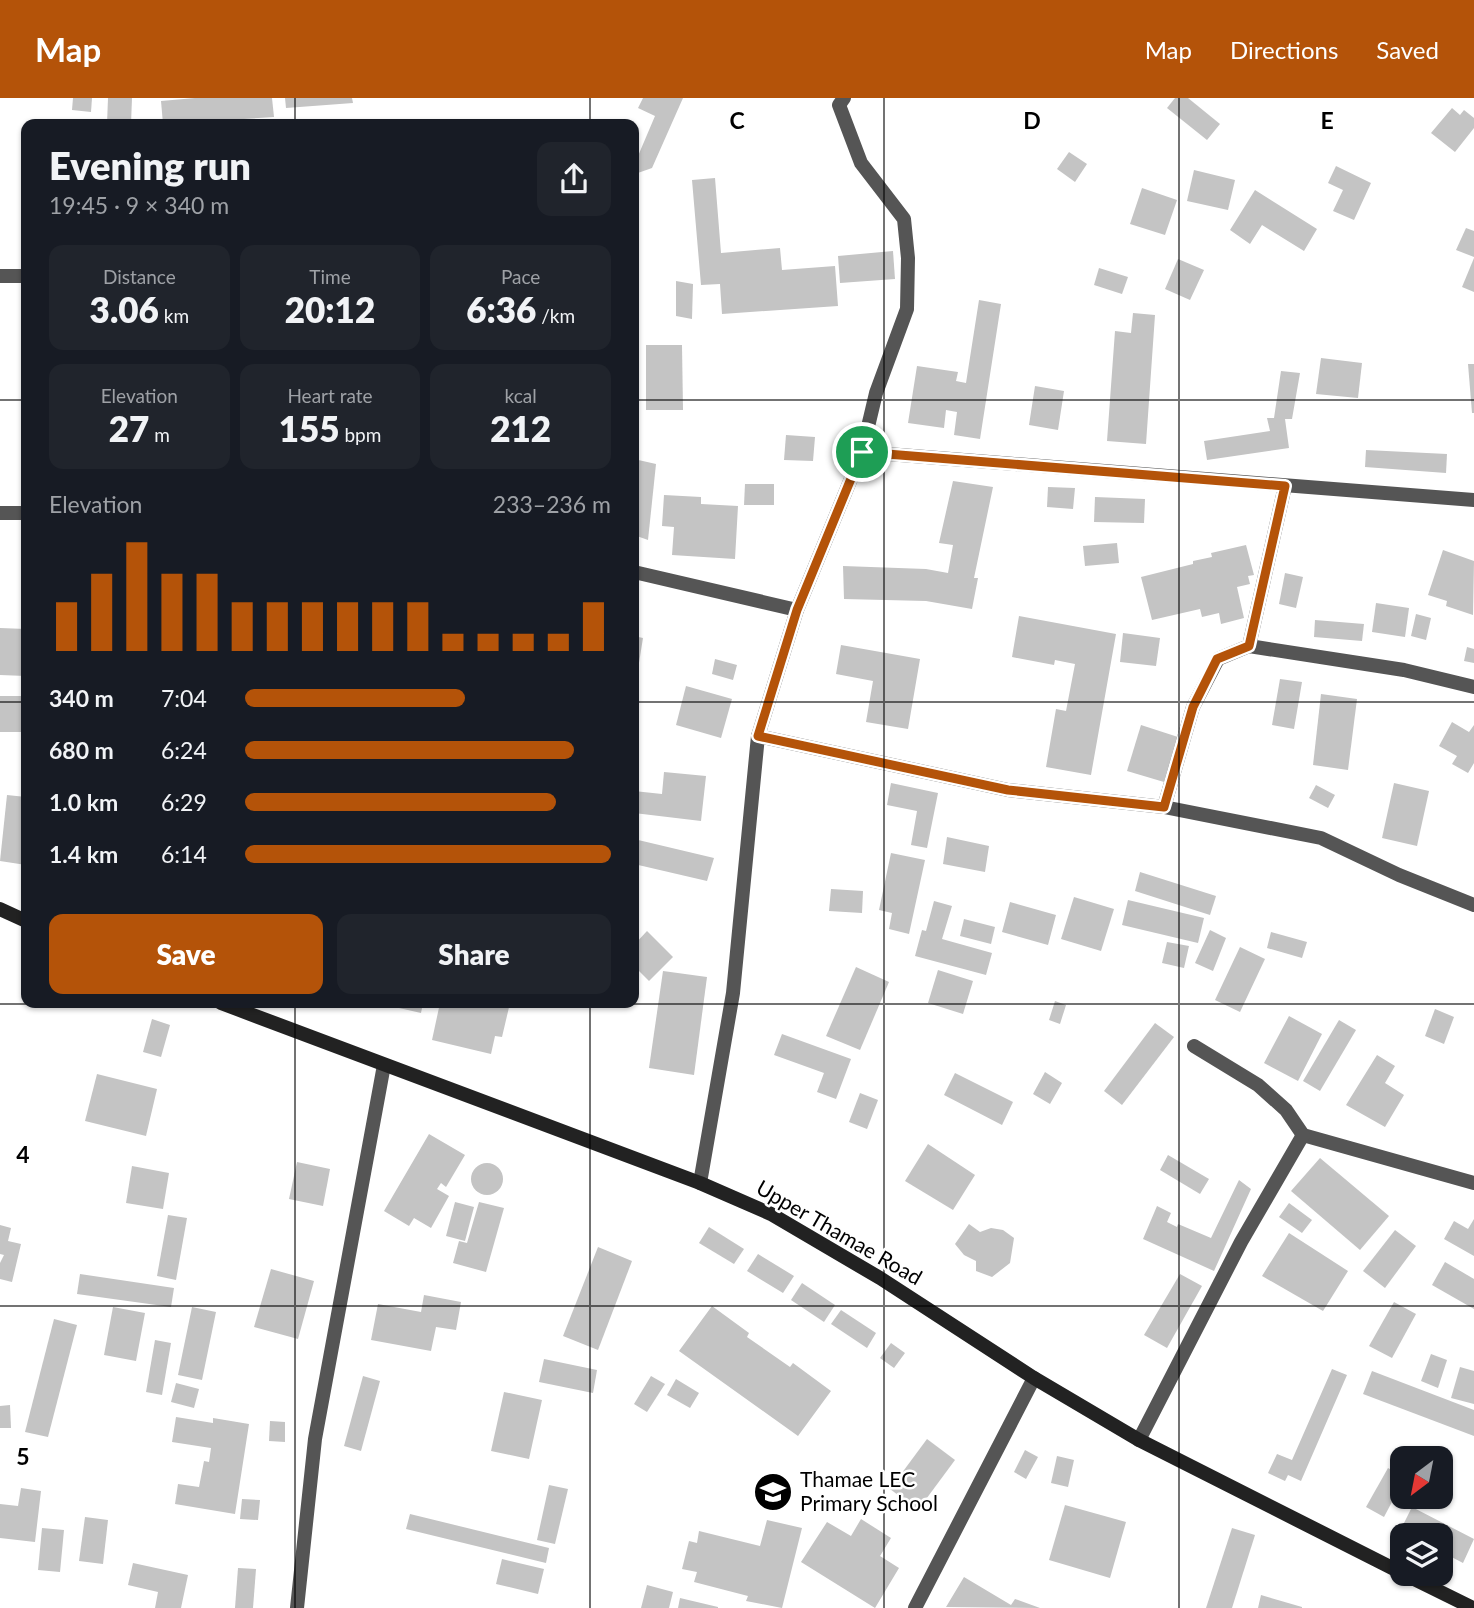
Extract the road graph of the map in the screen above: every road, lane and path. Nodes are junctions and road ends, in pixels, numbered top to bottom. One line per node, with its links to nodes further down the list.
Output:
1 (844, 98): 4 (street)
2 (0, 276): 3 (street)
3 (21, 276)
4 (862, 452): 5 (street); 10 (street)
5 (1285, 486): 6 (street); 11 (street)
6 (1474, 500)
7 (0, 513): 8 (street)
8 (21, 513)
9 (639, 573): 10 (street)
10 (797, 610): 13 (street)
11 (1249, 646): 12 (street); 14 (street)
12 (1474, 687)
13 (758, 736): 14 (street); 22 (street)
14 (1164, 807): 15 (street)
15 (1474, 905)
16 (0, 909): 17 (street)
17 (21, 919)
18 (234, 1008): 20 (street, Upper Thamae Road)
19 (1194, 1046): 21 (street)
20 (384, 1065): 22 (street, Upper Thamae Road); 28 (street)
21 (1303, 1135): 23 (street); 25 (street)
22 (700, 1183): 24 (street, Upper Thamae Road)
23 (1474, 1183)
24 (1034, 1378): 25 (street, Upper Thamae Road); 29 (street)
25 (1139, 1440): 26 (street, Upper Thamae Road)
26 (1390, 1567)
27 (1428, 1586): 30 (street, Upper Thamae Road)
28 (297, 1608)
29 (915, 1608)
30 (1473, 1608)

